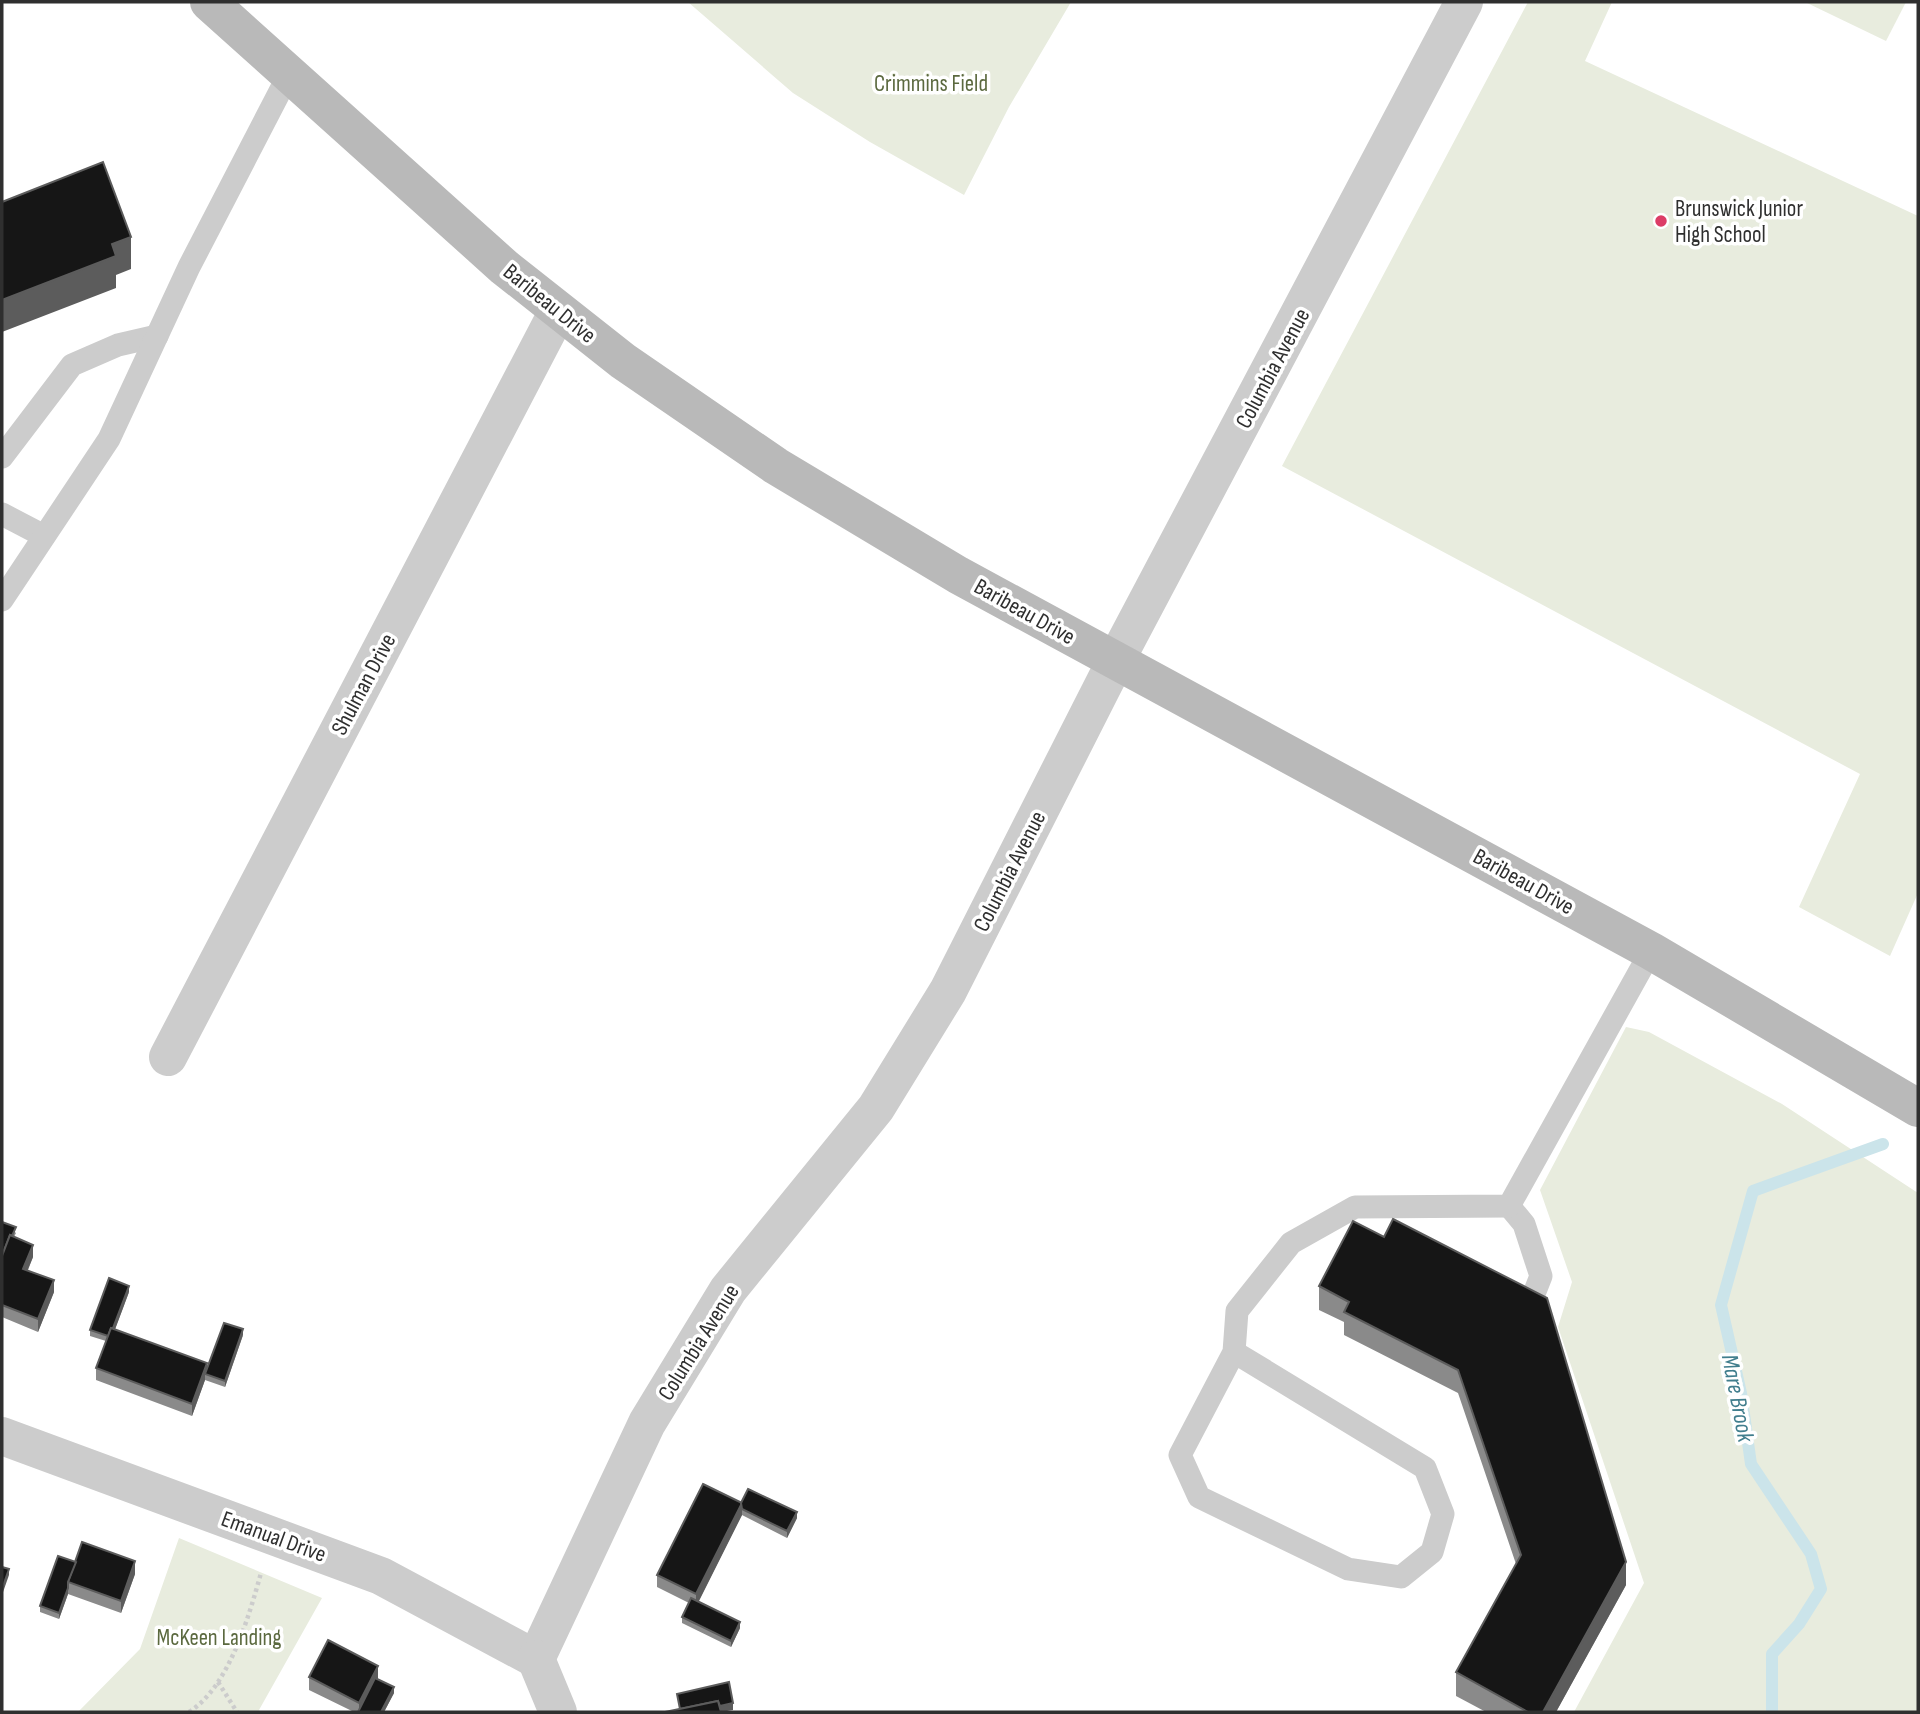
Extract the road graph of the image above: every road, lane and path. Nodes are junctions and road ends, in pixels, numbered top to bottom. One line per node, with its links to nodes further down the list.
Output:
1 (209, 2): 3 (street, Baribeau Drive)
2 (1464, 2): 10 (street, Columbia Avenue)
3 (289, 74): 4 (street, Baribeau Drive); 5 (lane)
4 (558, 311): 10 (street, Baribeau Drive); 12 (street, Shulman Drive)
5 (157, 336): 6 (lane); 8 (lane)
6 (2, 457)
7 (2, 514): 8 (lane)
8 (44, 536): 9 (lane)
9 (2, 600)
10 (1116, 660): 11 (street, Baribeau Drive); 19 (street, Columbia Avenue)
11 (1651, 951): 13 (street, Baribeau Drive); 14 (lane)
12 (168, 1058)
13 (1918, 1108)
14 (1509, 1206): 15 (lane); 16 (lane)
15 (1530, 1304)
16 (1234, 1352): 16 (lane)
17 (2, 1436): 19 (street, Emanual Drive)
18 (263, 1566): 20 (path)
19 (536, 1659): 23 (street)
20 (218, 1682): 21 (path); 22 (path)
21 (189, 1712)
22 (237, 1712)
23 (558, 1712)

